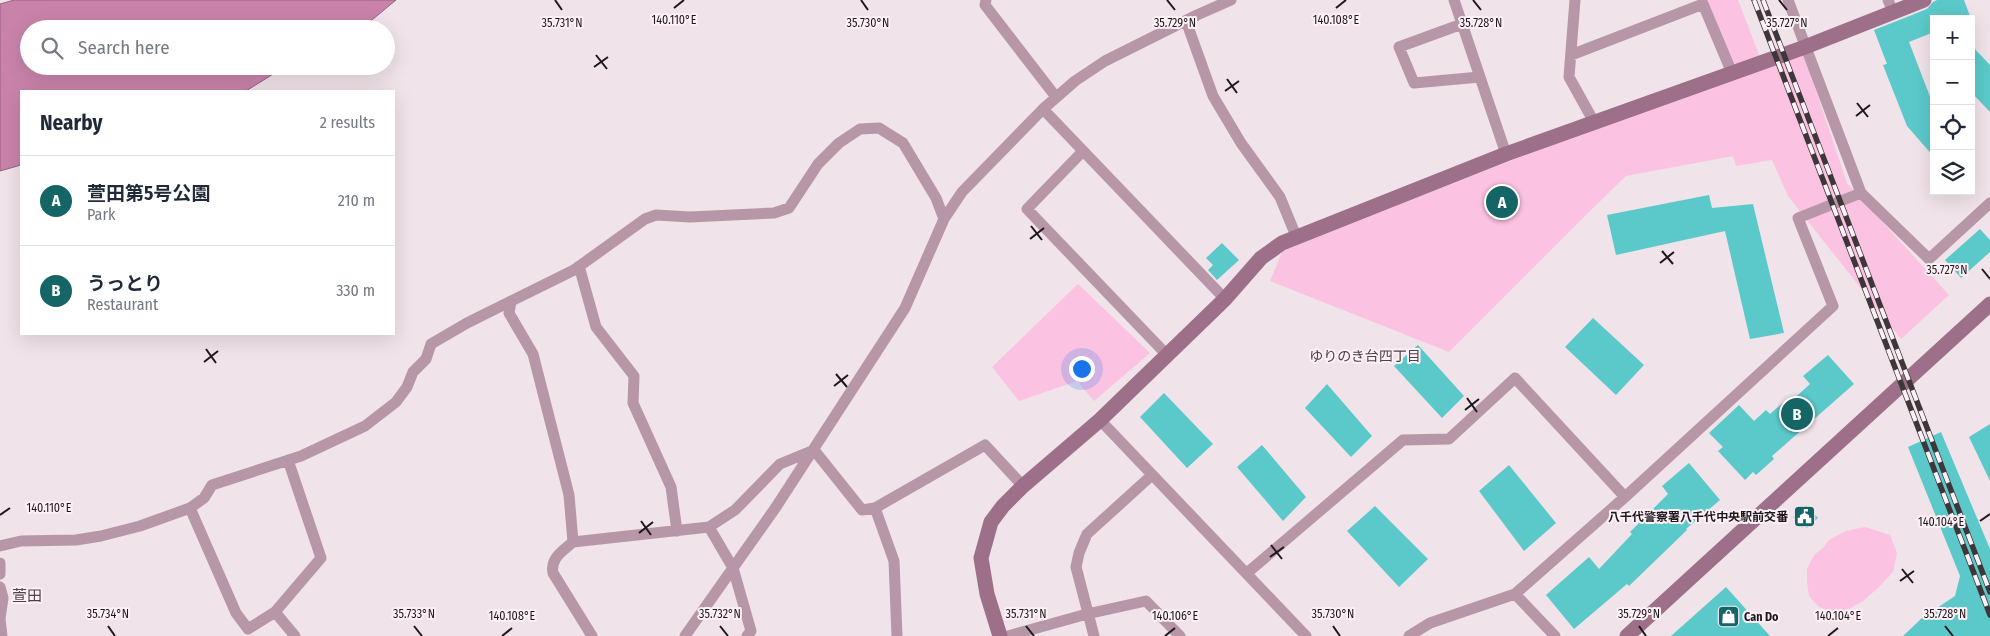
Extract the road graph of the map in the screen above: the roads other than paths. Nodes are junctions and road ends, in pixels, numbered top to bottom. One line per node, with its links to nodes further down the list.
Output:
1 (986, 0): 14 (street)
2 (1232, 0): 8 (street)
3 (1454, 0): 9 (street)
4 (1575, 0): 11 (street)
5 (1788, 0): 10 (street)
6 (1924, 0): 7 (street)
7 (1890, 6): 10 (street)
8 (1186, 21): 14 (street); 22 (street)
9 (1462, 24): 13 (street); 13 (street)
10 (1805, 47): 12 (street); 19 (street)
11 (1571, 55): 12 (street); 16 (street)
12 (1732, 73): 16 (street)
13 (1480, 77): 18 (street)
14 (1056, 97): 15 (street)
15 (1043, 109): 17 (street); 21 (street)
16 (1594, 122): 18 (street)
17 (1083, 151): 24 (street); 27 (street)
18 (1506, 154): 22 (street)
19 (1861, 193): 20 (street); 33 (street)
20 (1990, 204)
21 (944, 218): 23 (street); 29 (street)
22 (1296, 236): 24 (street)
23 (579, 266): 25 (street); 37 (street)
24 (1225, 299): 27 (street)
25 (511, 301): 30 (street); 38 (street)
26 (1990, 304): 61 (street)
27 (1167, 355): 28 (street)
28 (1100, 420): 31 (street); 32 (street)
29 (814, 450): 35 (street); 36 (street); 41 (street)
30 (288, 460): 34 (street); 46 (street)
31 (1152, 475): 42 (street); 47 (street)
32 (1024, 486): 35 (street); 54 (street)
33 (1625, 497): 42 (street); 45 (street)
34 (190, 508): 39 (street); 46 (street)
35 (875, 508): 53 (street)
36 (709, 527): 37 (street); 41 (street)
37 (677, 531): 38 (street)
38 (573, 542): 50 (street)
39 (0, 546)
40 (0, 563): 43 (street)
41 (733, 568): 51 (street); 52 (street)
42 (1247, 573): 58 (street)
43 (0, 574)
44 (0, 587): 48 (street)
45 (1515, 594): 59 (street); 60 (street)
46 (275, 612): 49 (street)
47 (1087, 614): 55 (street); 56 (street); 57 (street)
48 (2, 636)
49 (295, 636)
50 (592, 636)
51 (684, 636)
52 (747, 636)
53 (897, 636)
54 (1000, 636)
55 (1008, 636)
56 (1094, 636)
57 (1180, 636)
58 (1306, 636)
59 (1409, 636)
60 (1555, 636)
61 (1628, 636)

